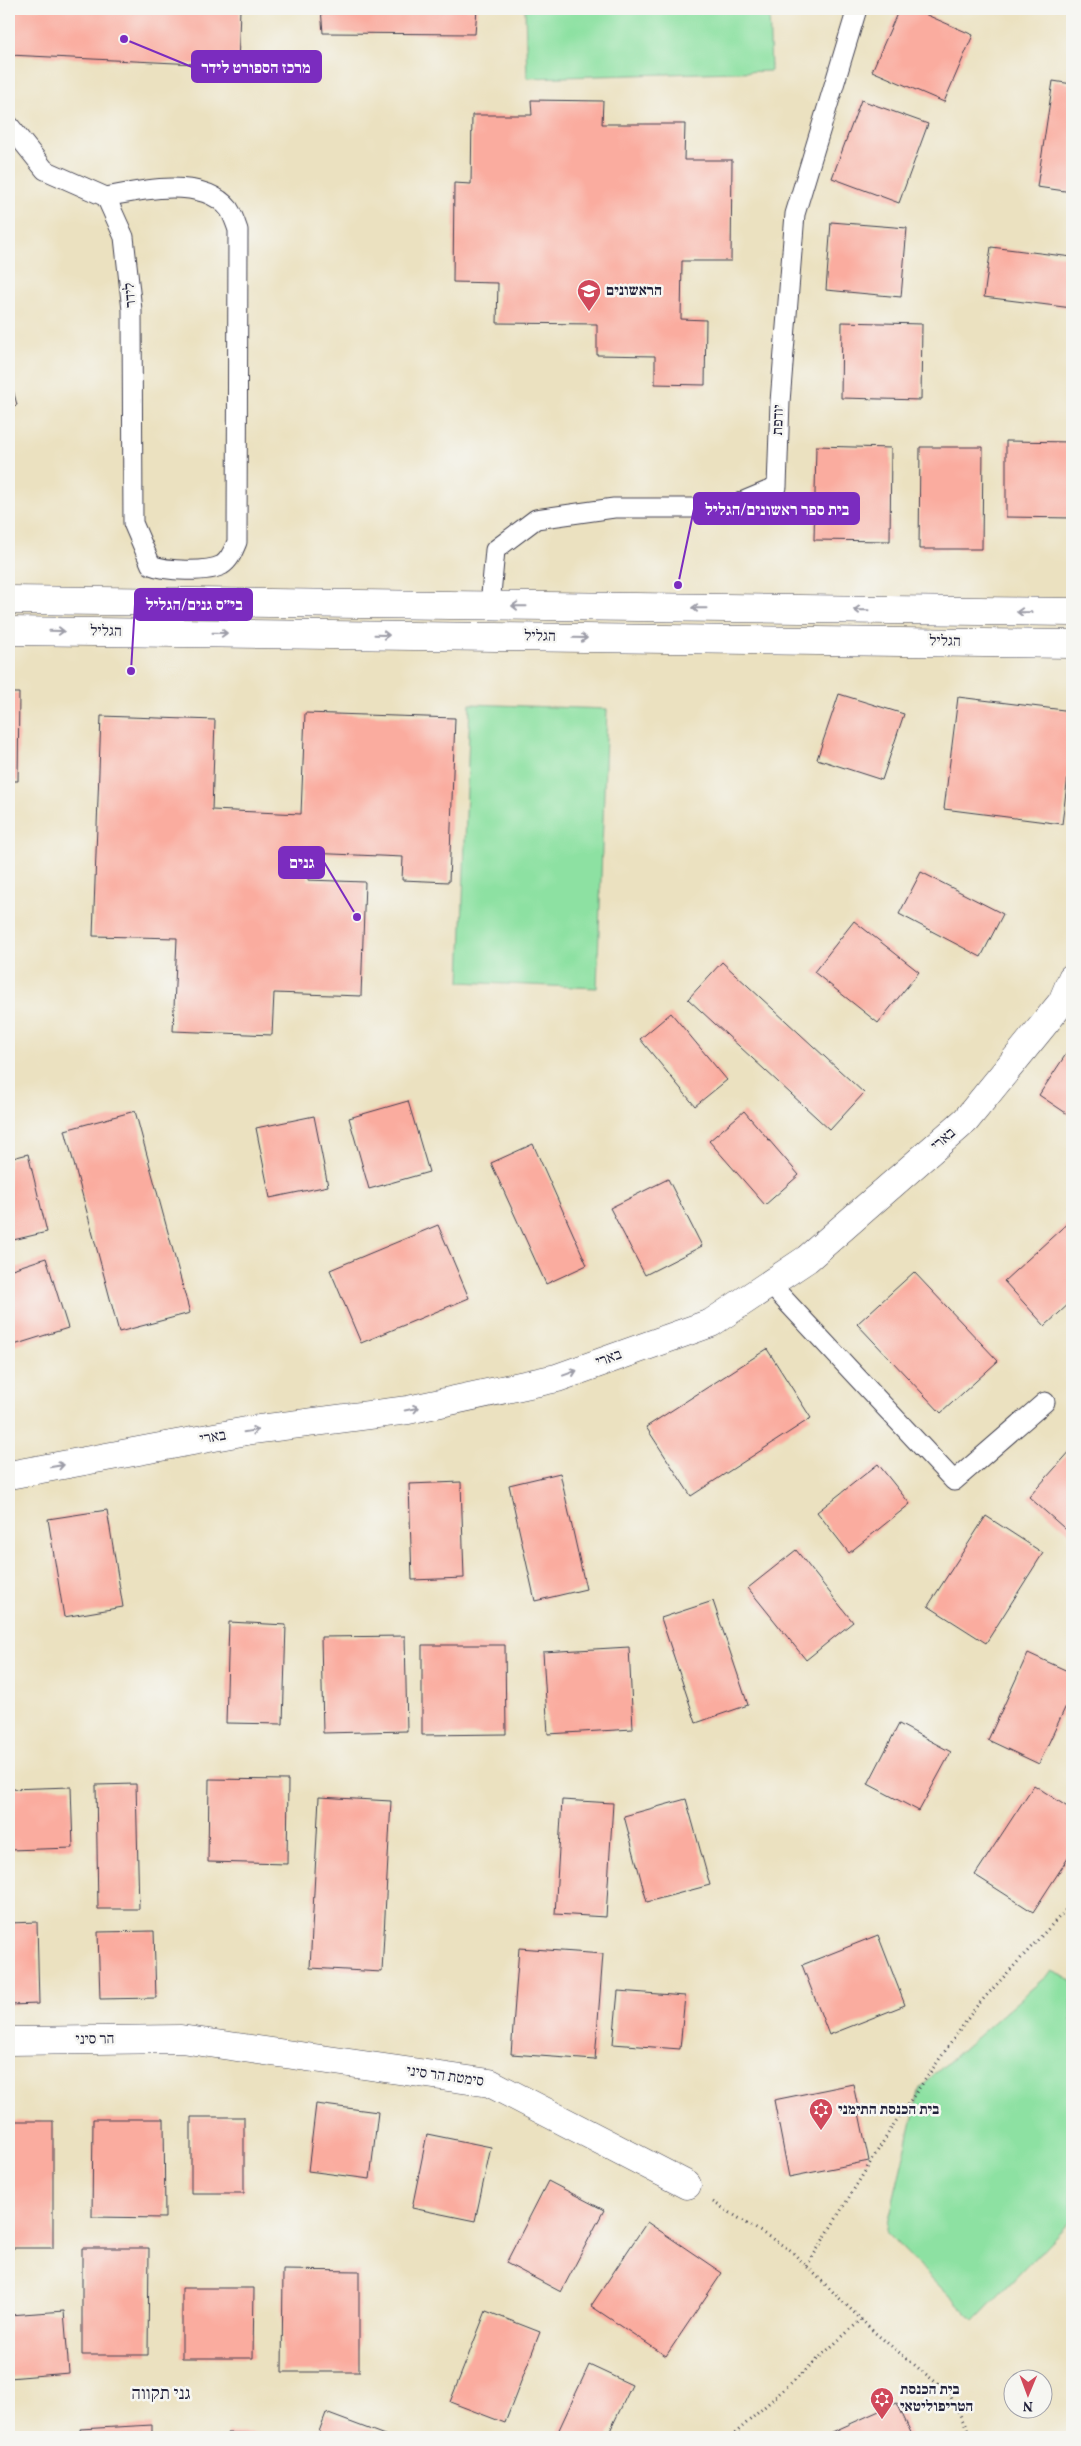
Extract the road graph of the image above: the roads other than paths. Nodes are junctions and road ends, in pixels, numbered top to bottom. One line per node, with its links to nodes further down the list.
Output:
1 (857, 9): 5 (lane, יודפת)
2 (9, 125): 3 (lane)
3 (106, 197): 3 (lane, לידר)
4 (9, 600): 5 (street, הגליל)
5 (490, 606): 6 (street, הגליל, one-way to 5)
6 (1072, 612)
7 (9, 631): 8 (street, הגליל, one-way to 8)
8 (1072, 644)
9 (1072, 978): 10 (street, בארי)
10 (770, 1284): 11 (lane); 12 (street, בארי, one-way to 10)
11 (1045, 1402)
12 (9, 1475)
13 (180, 2039): 14 (street, הר סיני); 15 (street, סימטת הר סיני)
14 (9, 2041)
15 (687, 2186)

